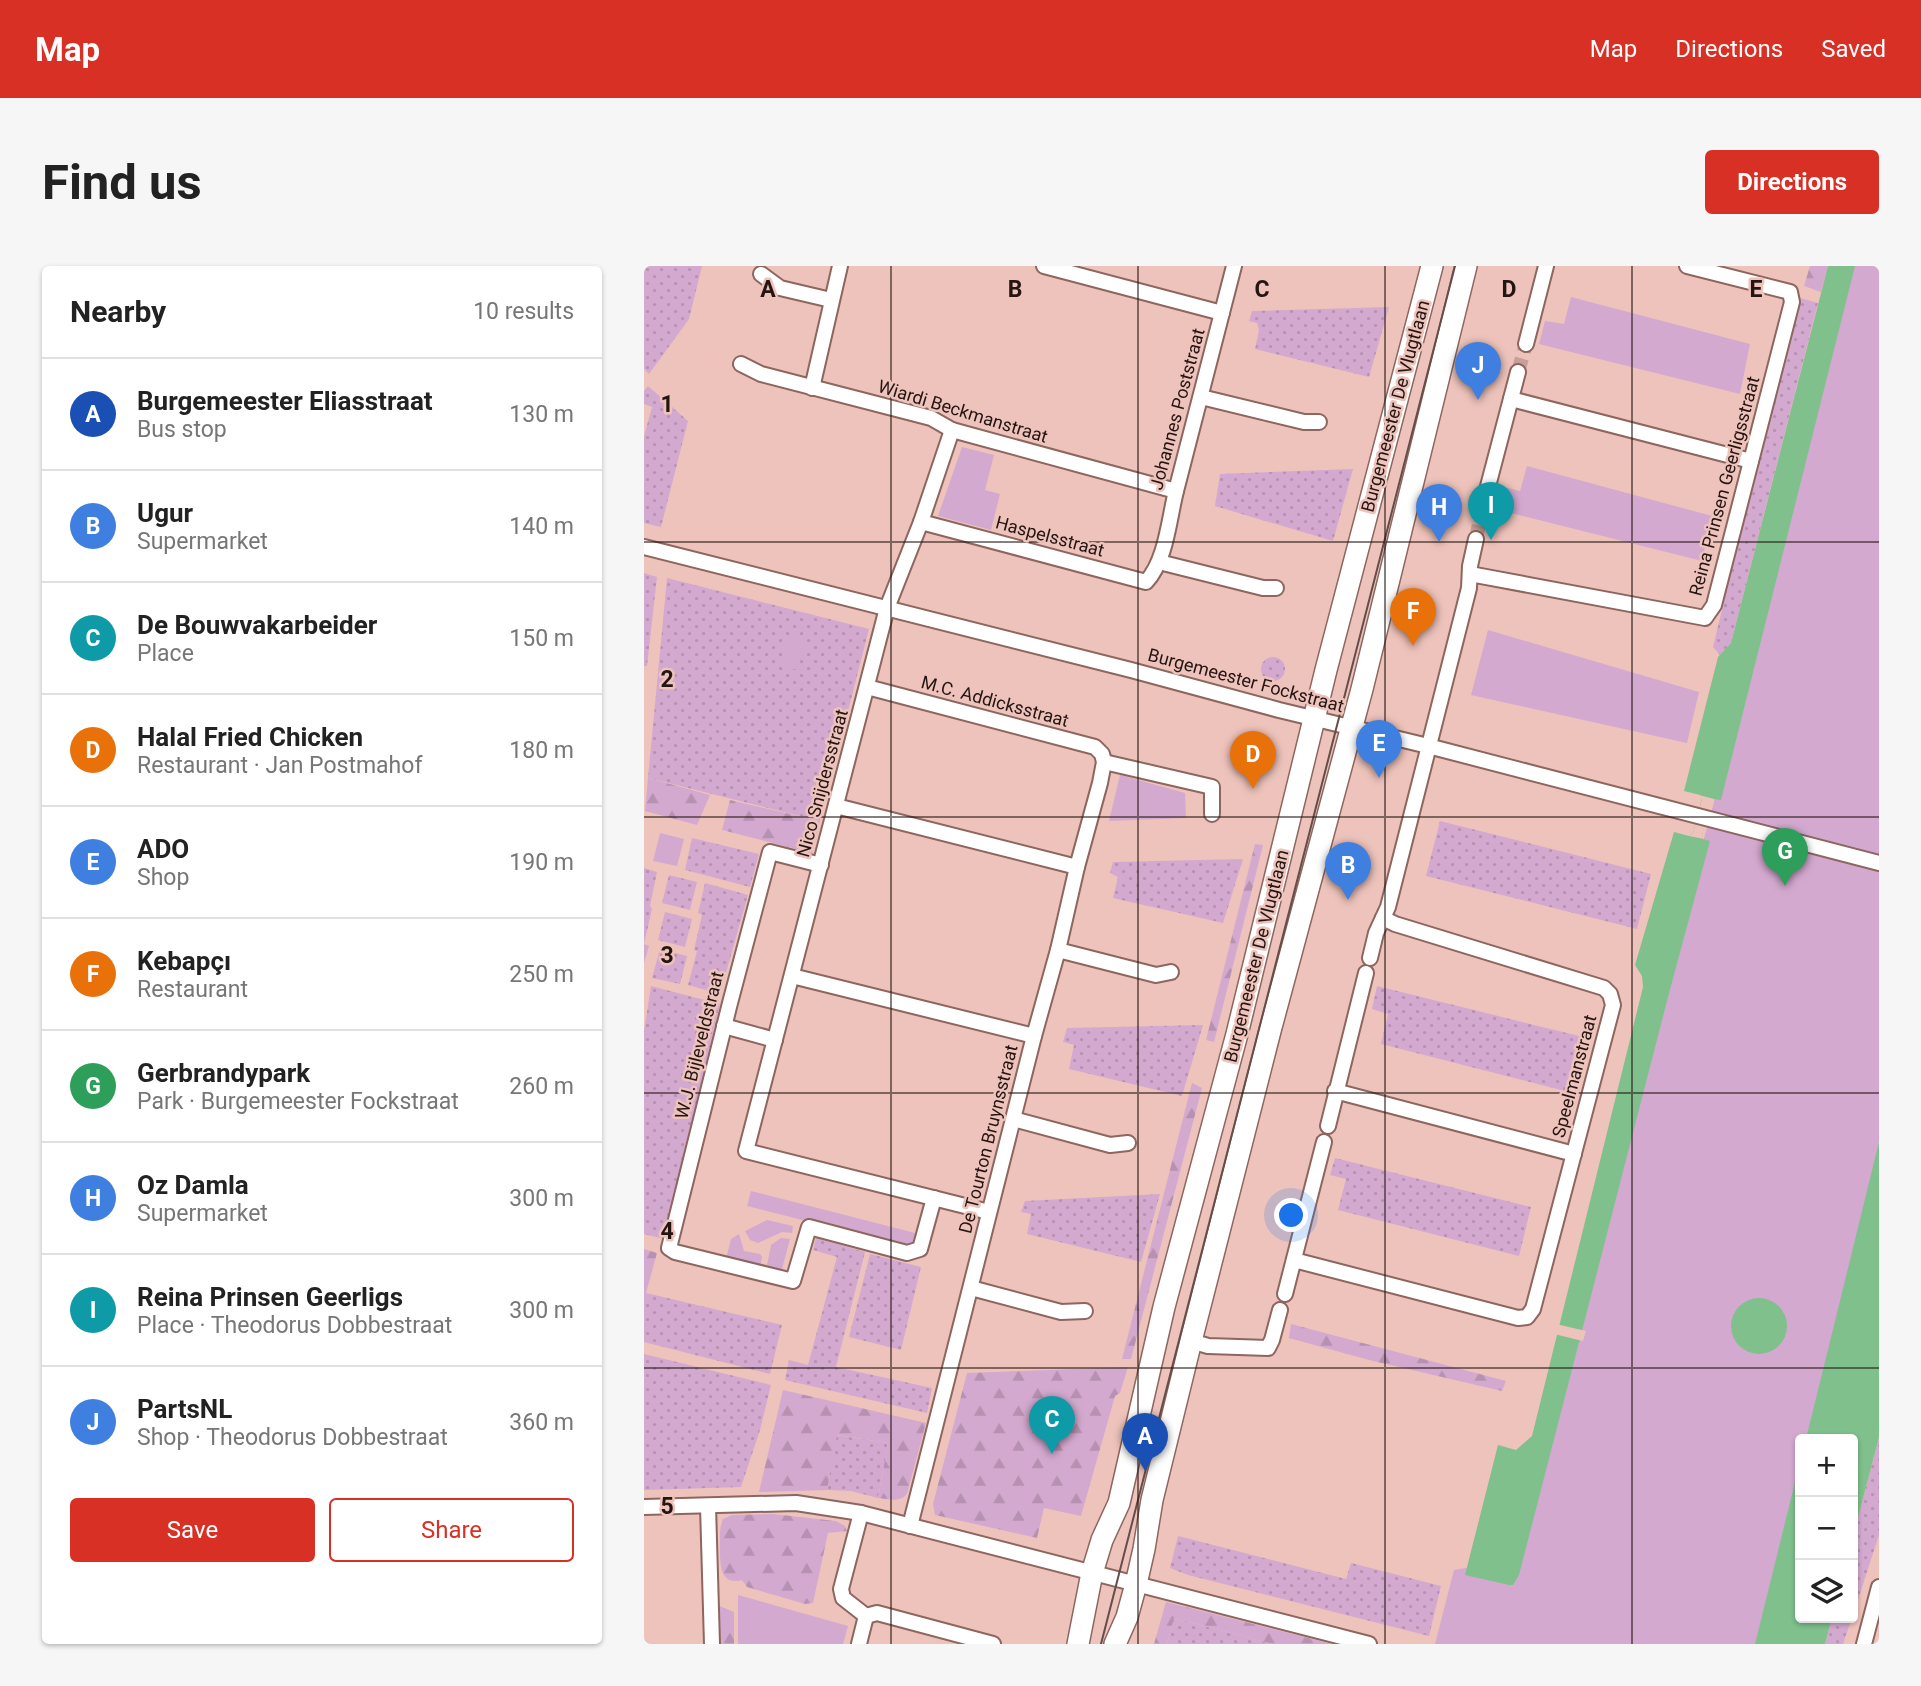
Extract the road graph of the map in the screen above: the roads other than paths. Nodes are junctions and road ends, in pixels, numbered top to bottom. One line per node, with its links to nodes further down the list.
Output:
1 (840, 266): 9 (street)
2 (1044, 266): 10 (street)
3 (1234, 266): 10 (street, Johannes Poststraat)
4 (1432, 266): 30 (main road, Burgemeester De Vlugtlaan)
5 (1466, 266): 31 (main road, Burgemeester De Vlugtlaan)
6 (1546, 266): 11 (street)
7 (1687, 266): 19 (street, Reina Prinsen Geerligsstraat)
8 (761, 274): 9 (street)
9 (831, 300): 14 (street)
10 (1222, 313): 15 (street, Johannes Poststraat)
11 (1526, 344)
12 (741, 363): 14 (street, Wiardi Beckmanstraat)
13 (1518, 372): 16 (street)
14 (811, 388): 18 (street, Wiardi Beckmanstraat)
15 (1201, 397): 17 (street); 20 (street, Johannes Poststraat)
16 (1511, 399): 19 (street); 21 (street)
17 (1319, 422)
18 (952, 430): 20 (street, Wiardi Beckmanstraat); 22 (street, Nico Snijdersstraat)
19 (1751, 461): 26 (street, Reina Prinsen Geerligsstraat)
20 (1176, 491): 25 (street, Johannes Poststraat)
21 (1482, 509)
22 (921, 522): 25 (street, Haspelsstraat); 28 (street, Nico Snijdersstraat)
23 (1476, 539): 26 (street)
24 (644, 547): 28 (street, Burgemeester Fockstraat)
25 (1159, 562): 27 (street)
26 (1470, 574): 32 (street)
27 (1276, 588)
28 (887, 608): 29 (street, Nico Snijdersstraat); 30 (street, Burgemeester Fockstraat)
29 (867, 687): 33 (street, M.C. Addicksstraat); 34 (street, Nico Snijdersstraat)
30 (1314, 718): 31 (street, Burgemeester Fockstraat); 66 (main road, Burgemeester De Vlugtlaan)
31 (1352, 728): 32 (street, Burgemeester Fockstraat); 61 (main road, Burgemeester De Vlugtlaan)
32 (1428, 746): 36 (street, Burgemeester Fockstraat); 39 (street)
33 (1104, 762): 35 (street); 38 (street, De Tourton Bruynsstraat)
34 (836, 806): 37 (street, Nico Snijdersstraat); 38 (street)
35 (1212, 814)
36 (1879, 863)
37 (821, 865): 44 (street, Nico Snijdersstraat); 45 (street, W.J. Bijleveldstraat)
38 (1077, 867): 40 (street, De Tourton Bruynsstraat)
39 (1383, 918): 41 (street); 53 (street, Speelmanstraat)
40 (1058, 950): 42 (street); 46 (street, De Tourton Bruynsstraat)
41 (1370, 958)
42 (1171, 972)
43 (1366, 973): 48 (street)
44 (792, 976): 46 (street); 47 (street, Nico Snijdersstraat)
45 (724, 1026): 47 (street); 54 (street, W.J. Bijleveldstraat)
46 (1034, 1036): 49 (street, De Tourton Bruynsstraat)
47 (775, 1040): 54 (street, Nico Snijdersstraat)
48 (1335, 1091): 50 (street); 53 (street)
49 (1013, 1119): 52 (street); 55 (street, De Tourton Bruynsstraat)
50 (1328, 1126)
51 (1324, 1142): 56 (street)
52 (1128, 1143)
53 (1573, 1154): 56 (street, Speelmanstraat)
54 (934, 1198): 55 (street)
55 (989, 1212): 57 (street, De Tourton Bruynsstraat)
56 (1294, 1260): 58 (street)
57 (971, 1288): 60 (street); 65 (street, De Tourton Bruynsstraat)
58 (1285, 1294)
59 (1280, 1310): 61 (street)
60 (1085, 1311)
61 (1191, 1341): 67 (main road, Burgemeester De Vlugtlaan)
62 (708, 1506): 63 (street); 64 (street); 70 (street)
63 (644, 1507)
64 (861, 1513): 65 (street); 69 (street)
65 (910, 1526): 66 (street)
66 (1092, 1573): 67 (street); 73 (main road, Burgemeester De Vlugtlaan)
67 (1136, 1584): 74 (main road, Burgemeester De Vlugtlaan); 75 (street)
68 (1879, 1587): 76 (street)
69 (866, 1616): 71 (street); 72 (street)
70 (712, 1644)
71 (859, 1644)
72 (993, 1644)
73 (1078, 1644)
74 (1115, 1644)
75 (1369, 1644)
76 (1864, 1644)

